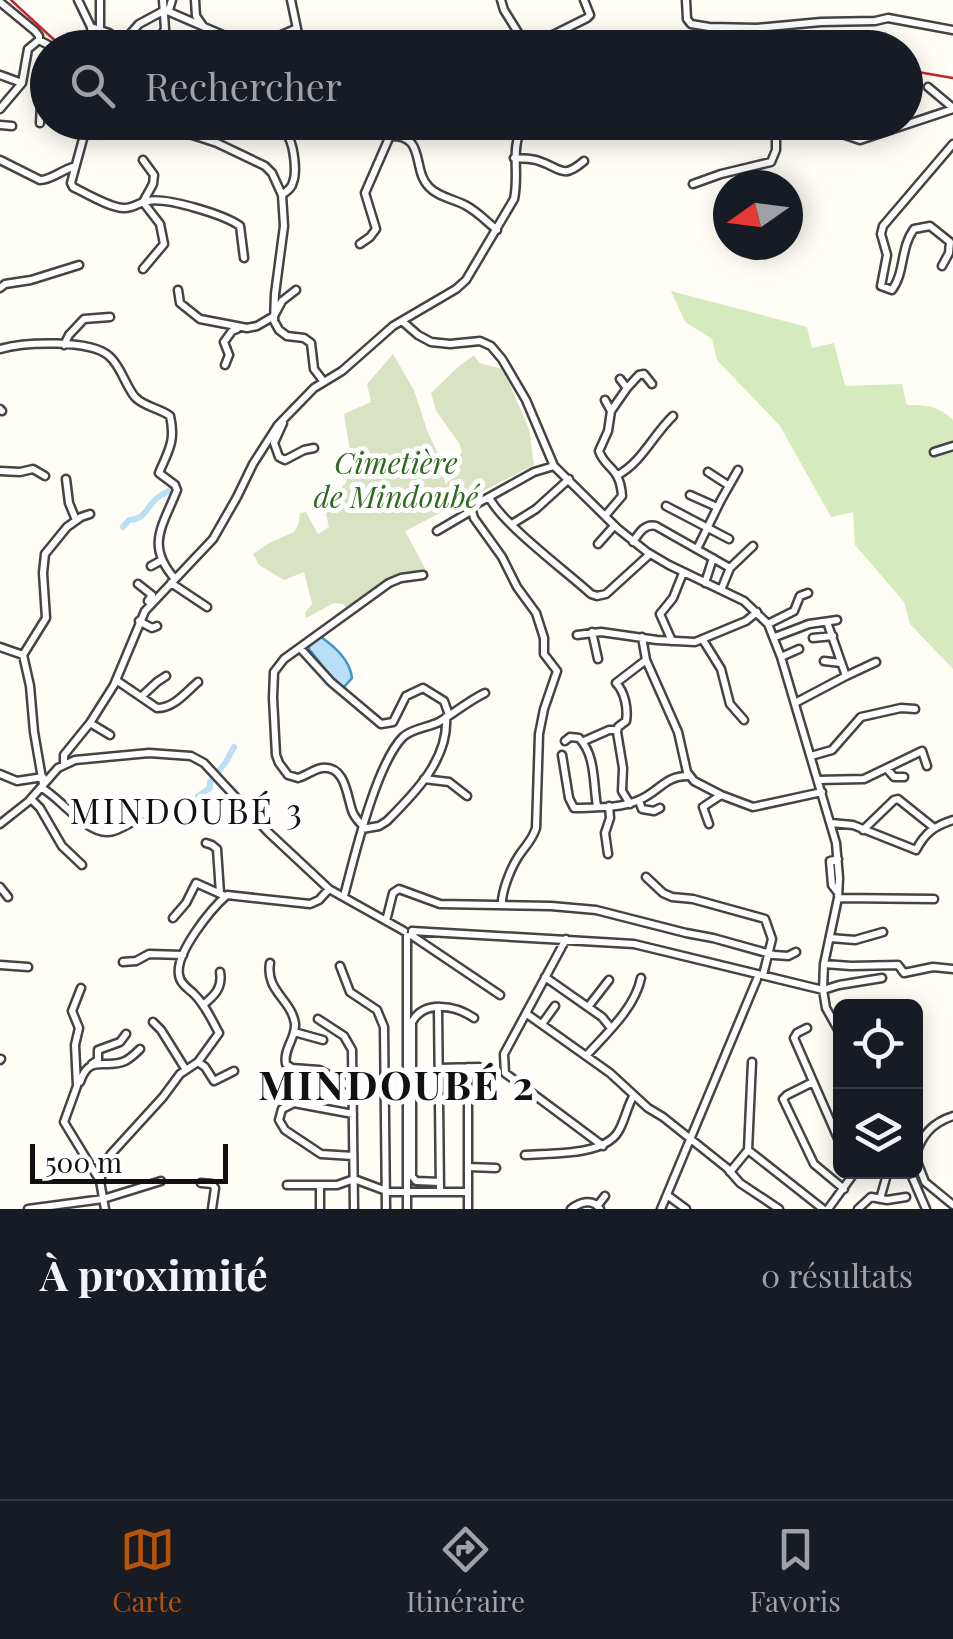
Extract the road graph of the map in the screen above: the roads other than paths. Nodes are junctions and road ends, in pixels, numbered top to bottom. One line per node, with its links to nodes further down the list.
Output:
1 (78, 0): 12 (street)
2 (100, 0): 17 (street)
3 (162, 0): 11 (street)
4 (172, 0): 11 (street)
5 (195, 0): 13 (street)
6 (290, 0): 14 (street)
7 (501, 0): 22 (street)
8 (584, 0): 23 (street)
9 (686, 0): 24 (street)
10 (0, 2): 15 (street)
11 (167, 10): 13 (street); 18 (street); 19 (street)
12 (90, 27): 16 (street); 17 (street)
13 (203, 27): 20 (street)
14 (296, 28): 21 (street)
15 (33, 30)
16 (90, 30)
17 (100, 30)
18 (135, 30)
19 (163, 30)
20 (210, 30)
21 (292, 30)
22 (515, 30)
23 (564, 30)
24 (953, 30)
25 (30, 49): 27 (street)
26 (0, 75): 27 (street)
27 (22, 82): 30 (street)
28 (928, 87): 29 (street)
29 (953, 108): 31 (street)
30 (0, 109)
31 (923, 118)
32 (0, 125): 33 (street)
33 (12, 126)
34 (82, 140): 46 (street)
35 (207, 140): 48 (street)
36 (290, 140): 48 (street)
37 (387, 140): 51 (street)
38 (409, 140): 50 (street)
39 (516, 140): 42 (street)
40 (776, 140): 47 (street)
41 (953, 144): 54 (street)
42 (514, 158): 45 (street); 50 (street)
43 (0, 160): 46 (street)
44 (143, 160): 49 (street)
45 (584, 161)
46 (74, 167): 49 (street)
47 (693, 184)
48 (282, 196): 59 (street)
49 (143, 202): 52 (street); 55 (street)
50 (497, 230): 61 (street)
51 (360, 244)
52 (244, 258)
53 (79, 266): 56 (street)
54 (942, 266)
55 (142, 268)
56 (0, 288)
57 (178, 290): 62 (street)
58 (296, 290): 59 (street)
59 (274, 316): 62 (street); 67 (street)
60 (110, 317): 63 (street)
61 (402, 321): 67 (street); 77 (street)
62 (243, 328): 65 (street)
63 (64, 346): 64 (street); 105 (street)
64 (0, 349)
65 (225, 366)
66 (620, 379): 69 (street)
67 (324, 382): 73 (street)
68 (652, 384): 69 (street)
69 (627, 388): 71 (street)
70 (605, 400): 71 (street)
71 (611, 411): 81 (street)
72 (673, 416): 81 (street)
73 (285, 417): 75 (street); 110 (street)
74 (953, 446): 76 (street)
75 (314, 448)
76 (934, 452)
77 (554, 466): 84 (street); 87 (street)
78 (738, 470): 85 (street)
79 (0, 471): 82 (street)
80 (708, 472): 85 (street)
81 (618, 475): 92 (street)
82 (45, 476)
83 (66, 479): 93 (street)
84 (569, 479): 92 (street); 94 (street)
85 (728, 485): 89 (street)
86 (690, 494): 89 (street)
87 (490, 497): 90 (street); 94 (street)
88 (666, 506): 96 (street)
89 (717, 507): 96 (street)
90 (472, 512): 97 (street); 194 (street)
91 (90, 514): 93 (street)
92 (605, 516): 95 (street)
93 (76, 520): 133 (street)
94 (512, 524): 103 (street)
95 (615, 526): 99 (street); 100 (street)
96 (706, 528): 98 (street); 102 (street)
97 (437, 532)
98 (729, 539)
99 (633, 542): 102 (street); 103 (street)
100 (598, 544)
101 (754, 546): 107 (street)
102 (697, 549): 104 (street)
103 (650, 554): 108 (street)
104 (713, 558): 107 (street); 111 (street)
105 (162, 560): 106 (street); 110 (street)
106 (151, 566)
107 (730, 568): 113 (street)
108 (684, 573): 111 (street); 129 (street)
109 (424, 574): 131 (street)
110 (173, 581): 115 (street); 117 (street)
111 (705, 583): 113 (street)
112 (138, 584): 117 (street)
113 (721, 590): 116 (street)
114 (808, 593): 120 (street)
115 (208, 607)
116 (757, 612): 120 (street); 128 (street)
117 (140, 620): 121 (street); 142 (street)
118 (836, 620): 119 (street)
119 (827, 622): 124 (street); 126 (street)
120 (768, 624): 126 (street)
121 (157, 626)
122 (577, 635): 123 (street)
123 (592, 636): 125 (street); 135 (street)
124 (833, 636): 127 (street); 139 (street)
125 (642, 637): 129 (street); 136 (street)
126 (774, 637): 134 (street)
127 (813, 638)
128 (703, 640): 129 (street); 149 (street)
129 (672, 641)
130 (0, 646): 133 (street)
131 (300, 648): 148 (street); 181 (street)
132 (799, 649): 134 (street)
133 (23, 656): 165 (street)
134 (781, 657): 146 (street)
135 (598, 659)
136 (646, 660): 151 (street); 161 (street)
137 (824, 661): 139 (street)
138 (876, 662): 141 (street)
139 (841, 663): 141 (street)
140 (166, 676): 145 (street)
141 (846, 676): 146 (street)
142 (116, 680): 145 (street); 150 (street)
143 (198, 682): 145 (street)
144 (485, 694): 148 (street)
145 (142, 696)
146 (794, 703): 156 (street)
147 (915, 709): 156 (street)
148 (448, 716): 163 (street); 181 (street)
149 (744, 720)
150 (90, 723): 152 (street); 157 (street)
151 (617, 730): 154 (street); 171 (street)
152 (110, 735)
153 (565, 741): 154 (street)
154 (584, 741): 172 (street)
155 (562, 755): 172 (street)
156 (811, 756): 164 (street)
157 (64, 764): 165 (street); 188 (street)
158 (927, 766): 159 (street)
159 (887, 769): 162 (street); 164 (street)
160 (0, 774): 165 (street)
161 (689, 776): 167 (street); 170 (street)
162 (904, 776)
163 (424, 779): 168 (street); 181 (street)
164 (818, 780): 166 (street)
165 (43, 784): 169 (street); 175 (street)
166 (822, 792): 167 (street); 179 (street)
167 (721, 795): 178 (street)
168 (467, 796)
169 (31, 799): 177 (street); 185 (street)
170 (638, 801): 171 (street); 174 (street)
171 (630, 804): 173 (street)
172 (597, 806): 173 (street)
173 (609, 806): 184 (street)
174 (660, 808)
175 (138, 819)
176 (953, 820): 180 (street)
177 (0, 824)
178 (709, 824)
179 (831, 824): 182 (street); 191 (street)
180 (933, 827): 182 (street); 182 (street)
181 (363, 828): 190 (street)
182 (863, 830)
183 (206, 843): 189 (street)
184 (608, 854)
185 (82, 865)
186 (646, 877): 202 (street)
187 (0, 887): 192 (street)
188 (330, 889): 189 (street); 190 (street)
189 (223, 894): 195 (street); 203 (street)
190 (344, 896): 196 (street)
191 (838, 896): 193 (street); 199 (street)
192 (8, 897)
193 (934, 899)
194 (502, 905): 196 (street); 202 (street)
195 (173, 918)
196 (386, 922): 198 (street)
197 (883, 932): 199 (street)
198 (408, 935): 200 (street); 219 (street); 274 (street)
199 (830, 938): 206 (street)
200 (566, 939): 212 (street); 213 (street)
201 (796, 952): 202 (street)
202 (770, 953): 212 (street)
203 (183, 955): 204 (street); 220 (street)
204 (122, 962)
205 (270, 963): 232 (street)
206 (824, 964): 210 (street); 218 (street)
207 (0, 965): 209 (street)
208 (340, 966): 273 (street)
209 (28, 967)
210 (953, 969)
211 (220, 972): 220 (street)
212 (759, 975): 218 (street); 253 (street)
213 (545, 977): 222 (street); 224 (street)
214 (641, 978): 231 (street)
215 (882, 978): 218 (street)
216 (609, 980): 222 (street)
217 (81, 988): 248 (street)
218 (823, 990): 227 (street)
219 (500, 996)
220 (203, 1005): 237 (street)
221 (555, 1006): 229 (street)
222 (588, 1007): 231 (street)
223 (438, 1008): 225 (street); 241 (street); 268 (street)
224 (527, 1014): 229 (street); 254 (street)
225 (474, 1018)
226 (318, 1019): 246 (street)
227 (833, 1020)
228 (153, 1022): 243 (street)
229 (542, 1024): 236 (street)
230 (807, 1028): 245 (street)
231 (611, 1029): 236 (street)
232 (294, 1032): 234 (street); 246 (street)
233 (126, 1034): 239 (street)
234 (323, 1040)
235 (140, 1050): 239 (street)
236 (586, 1056): 247 (street)
237 (198, 1062): 243 (street); 244 (street)
238 (752, 1062): 255 (street)
239 (92, 1066): 248 (street)
240 (478, 1067): 242 (street)
241 (439, 1068): 242 (street); 268 (street)
242 (468, 1068): 258 (street)
243 (186, 1070): 267 (street)
244 (234, 1071)
245 (813, 1082): 251 (street); 272 (street)
246 (353, 1088): 249 (street)
247 (634, 1095): 253 (street); 254 (street)
248 (75, 1097): 267 (street)
249 (353, 1114): 257 (street); 257 (street)
250 (953, 1116): 252 (street)
251 (833, 1127)
252 (923, 1137)
253 (689, 1139): 260 (street); 277 (street)
254 (603, 1146): 256 (street)
255 (748, 1150): 260 (street); 298 (street)
256 (526, 1155)
257 (353, 1156): 262 (street)
258 (468, 1168): 259 (street); 276 (street)
259 (496, 1168)
260 (730, 1172): 297 (street)
261 (923, 1176): 283 (street)
262 (354, 1179): 271 (street); 273 (street); 290 (street)
263 (850, 1179): 272 (street)
264 (886, 1179): 281 (street)
265 (912, 1179): 285 (street)
266 (161, 1181): 280 (street)
267 (100, 1182): 280 (street)
268 (440, 1182): 275 (street)
269 (200, 1183): 288 (street)
270 (287, 1185): 271 (street)
271 (320, 1185): 289 (street)
272 (844, 1189): 298 (street)
273 (386, 1192): 274 (street); 291 (street)
274 (407, 1192): 275 (street); 292 (street)
275 (440, 1192): 276 (street)
276 (468, 1192): 293 (street)
277 (667, 1195): 295 (street); 296 (street)
278 (605, 1196): 284 (street)
279 (906, 1197): 281 (street)
280 (103, 1199): 286 (street); 287 (street)
281 (880, 1199): 299 (street)
282 (585, 1206): 284 (street); 294 (street)
283 (953, 1206)
284 (599, 1207)
285 (921, 1207)
286 (28, 1209)
287 (105, 1209)
288 (212, 1209)
289 (320, 1209)
290 (354, 1209)
291 (386, 1209)
292 (407, 1209)
293 (468, 1209)
294 (571, 1209)
295 (661, 1209)
296 (686, 1209)
297 (778, 1209)
298 (826, 1209)
299 (858, 1209)

